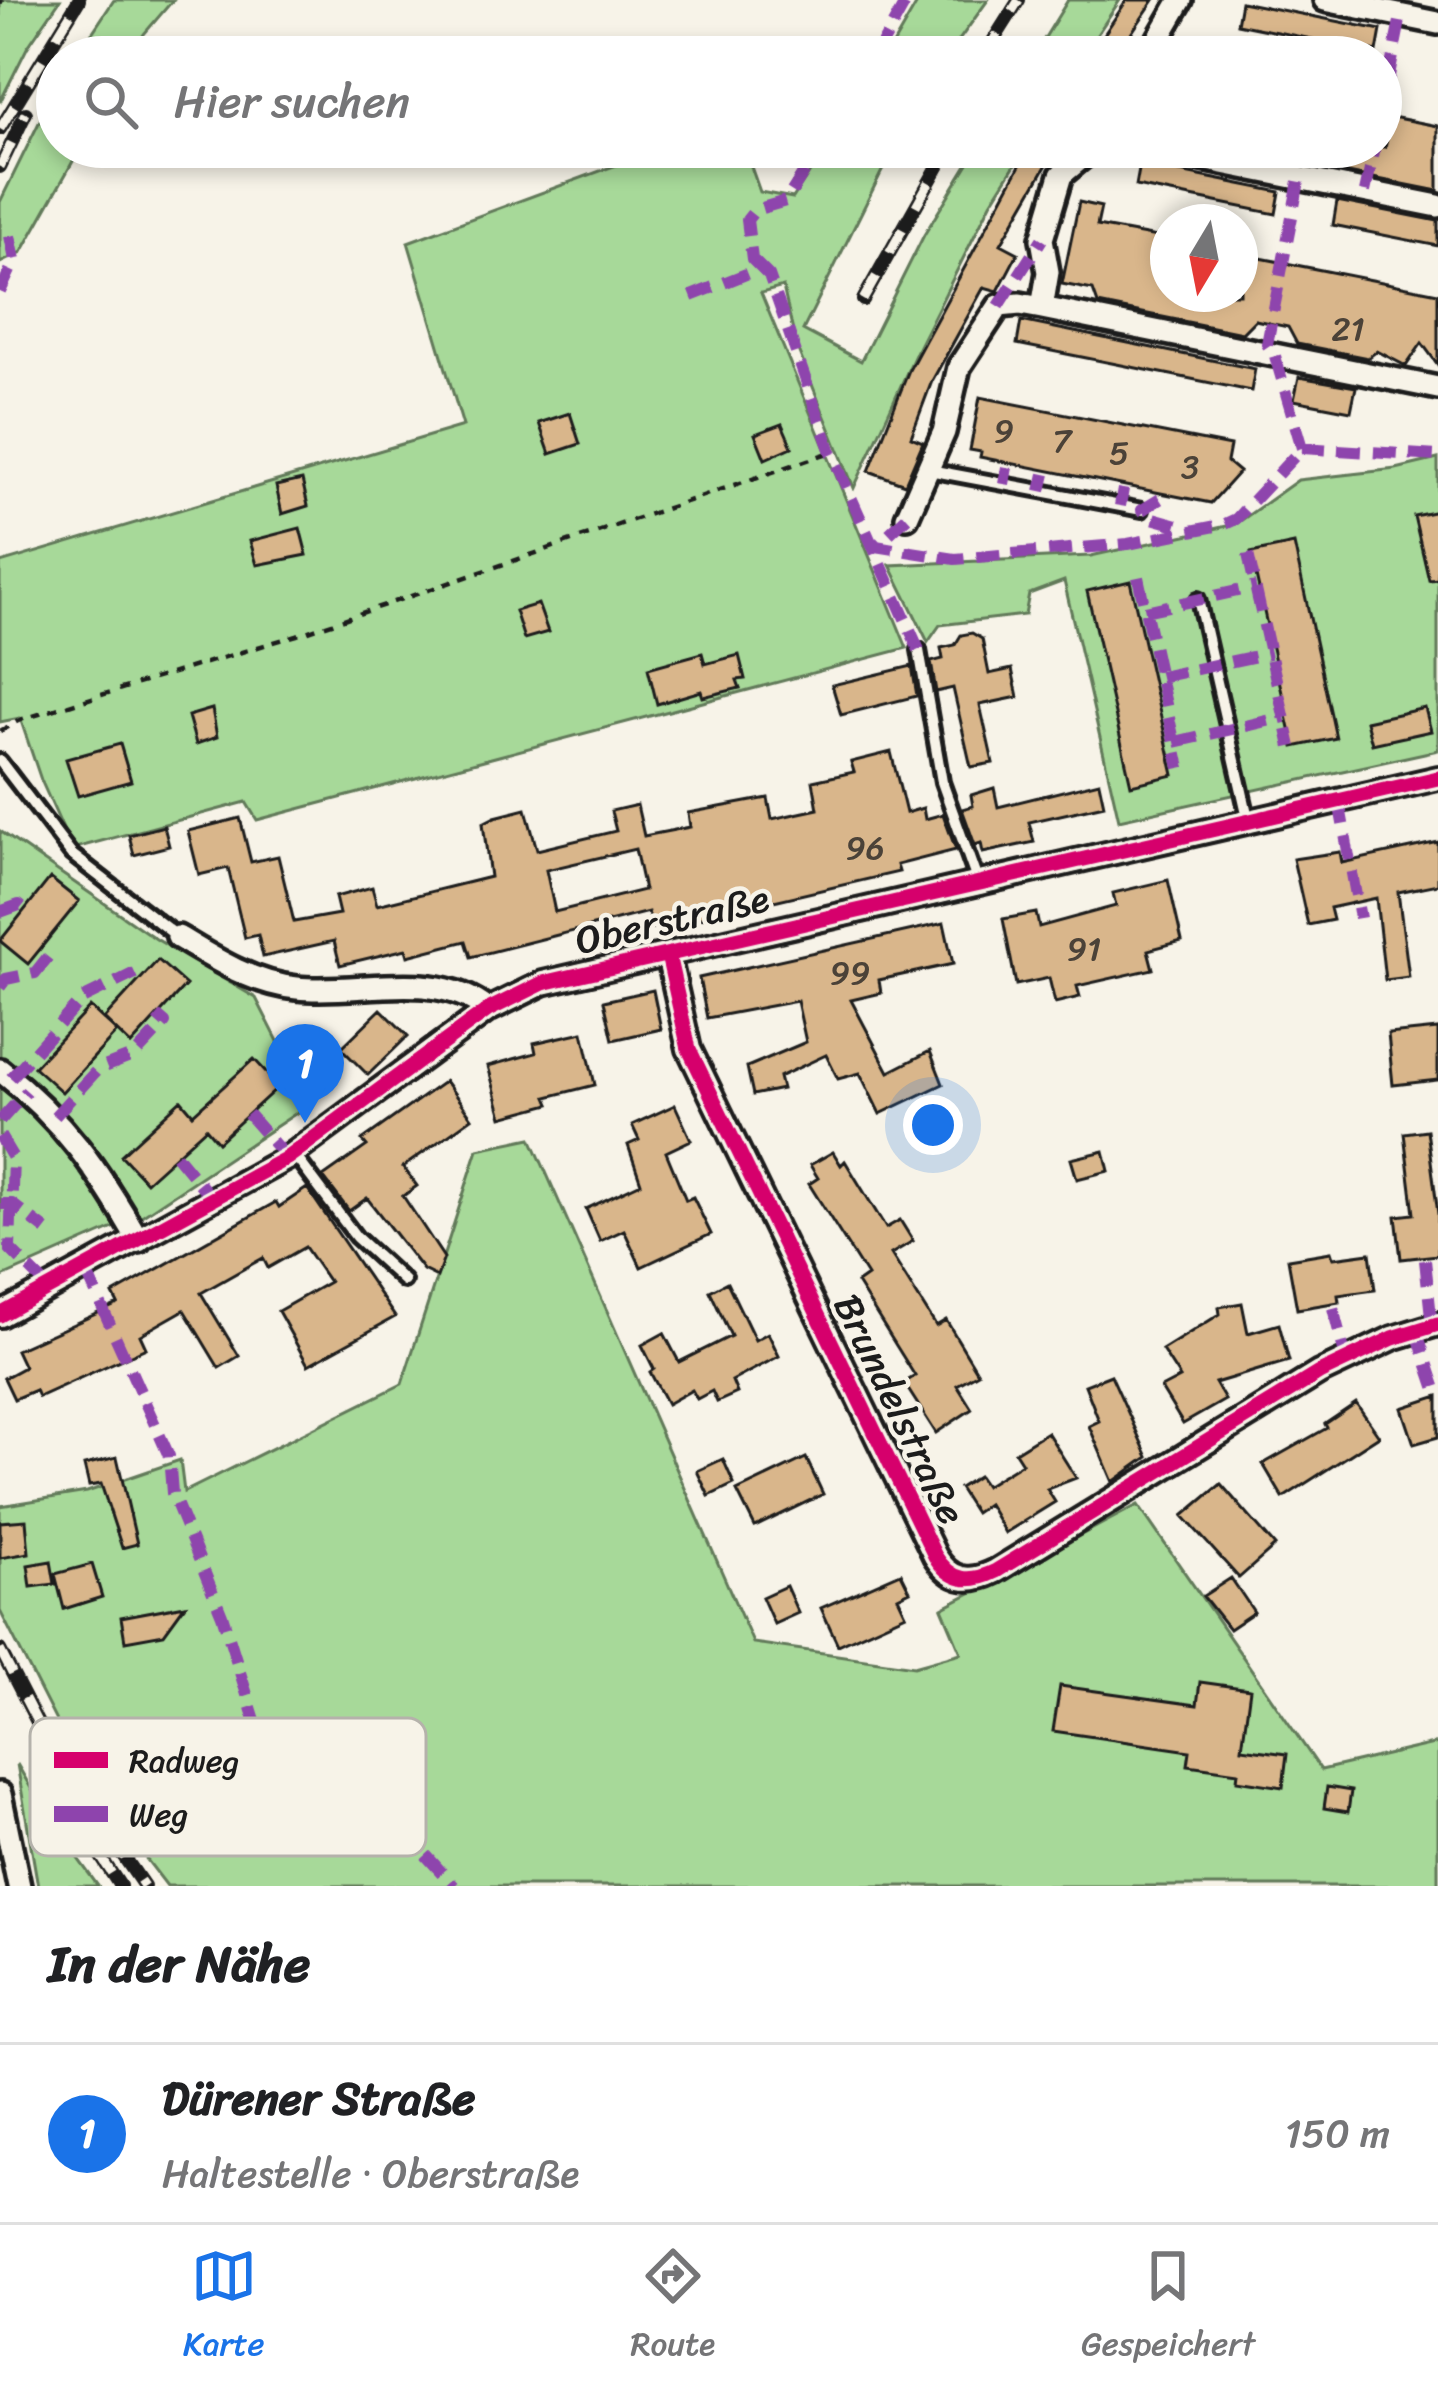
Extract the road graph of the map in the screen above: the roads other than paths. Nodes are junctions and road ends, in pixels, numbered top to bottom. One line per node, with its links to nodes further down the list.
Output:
1 (1181, 0): 4 (street)
2 (1325, 0): 3 (street)
3 (1438, 23)
4 (1160, 36)
5 (1069, 168): 8 (street)
6 (1248, 168): 7 (street)
7 (1438, 206)
8 (1042, 308): 9 (street); 10 (street)
9 (1438, 388)
10 (929, 470): 11 (lane); 12 (street)
11 (1142, 510)
12 (907, 517)
13 (1198, 599): 17 (lane)
14 (919, 650): 18 (lane)
15 (0, 760): 19 (lane)
16 (1438, 778): 17 (street, Oberstraße)
17 (1249, 822): 18 (street, Oberstraße)
18 (978, 883): 20 (street, Oberstraße)
19 (178, 937): 21 (street)
20 (668, 955): 21 (street, Oberstraße); 27 (street, Brundelstraße)
21 (488, 1010): 23 (street, Oberstraße)
22 (0, 1070): 24 (street)
23 (293, 1153): 24 (street, Oberstraße); 25 (lane)
24 (139, 1241): 26 (street, Oberstraße)
25 (404, 1281)
26 (0, 1315)
27 (1438, 1324)
28 (0, 1794): 29 (street)
29 (19, 1886)

